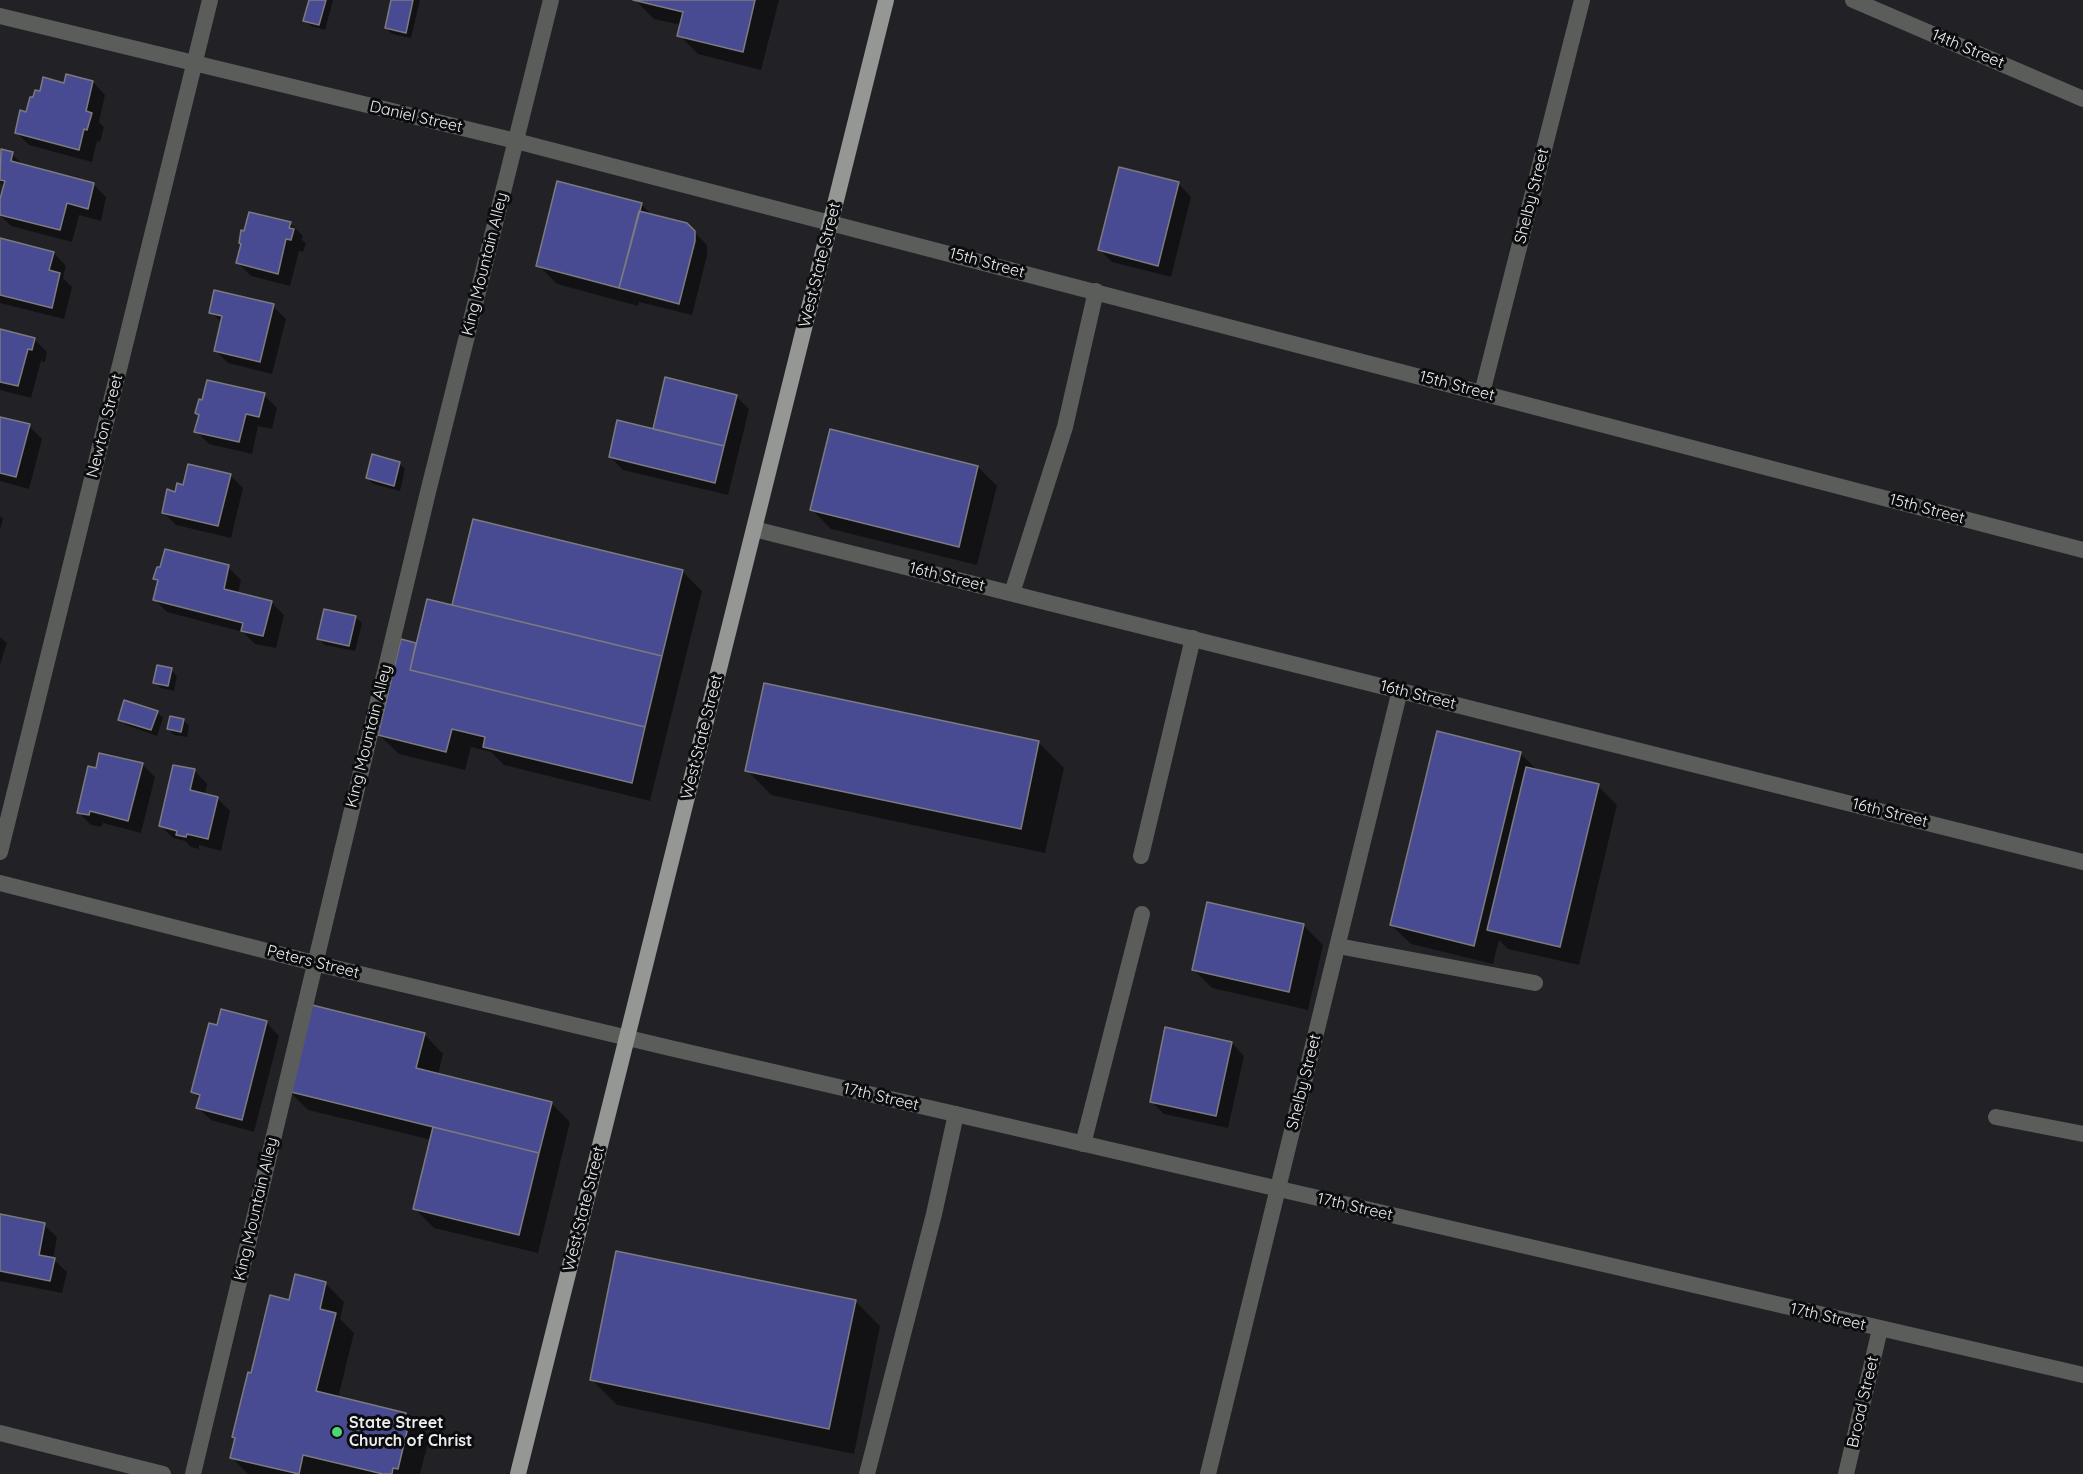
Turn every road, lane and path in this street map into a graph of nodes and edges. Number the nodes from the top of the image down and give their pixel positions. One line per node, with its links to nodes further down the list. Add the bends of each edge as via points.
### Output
1 (210, 0): 7 (street, Newton Street)
2 (551, 0): 9 (street, King Mountain Alley)
3 (886, 0): 10 (main road, West State Street)
4 (1582, 0): 12 (street, Shelby Street)
5 (1853, 0): 8 (street, 14th Street)
6 (0, 16): 7 (street, Daniel Street)
7 (194, 64): 9 (street, Daniel Street); 18 (street, Newton Street)
8 (2083, 99)
9 (516, 141): 10 (street, Daniel Street); 24 (street, King Mountain Alley)
10 (831, 222): 11 (street, 15th Street); 13 (main road, West State Street)
11 (1096, 291): 12 (street, 15th Street); 15 (street, via 1065,427)
12 (1482, 393): 14 (street, 15th Street)
13 (754, 528): 15 (street, 16th Street); 26 (main road, West State Street)
14 (2083, 550)
15 (1012, 593): 16 (street, 16th Street)
16 (1193, 638): 17 (street, 16th Street); 19 (street)
17 (1400, 690): 20 (street, 16th Street); 23 (street, Shelby Street)
18 (0, 852)
19 (1141, 856)
20 (2083, 861)
21 (0, 883): 24 (street, Peters Street)
22 (1142, 914): 30 (street)
23 (1338, 946): 25 (street); 31 (street, Shelby Street)
24 (314, 963): 26 (street, Peters Street); 36 (street, King Mountain Alley)
25 (1535, 983)
26 (627, 1038): 27 (street, 17th Street); 37 (main road, West State Street)
27 (956, 1114): 30 (street, 17th Street); 38 (street)
28 (1996, 1117): 29 (street)
29 (2083, 1134)
30 (1083, 1144): 31 (street, 17th Street)
31 (1278, 1189): 32 (street, 17th Street); 39 (street, Shelby Street)
32 (1880, 1329): 33 (street, 17th Street); 40 (street, Broad Street)
33 (2083, 1375)
34 (0, 1433): 35 (street)
35 (163, 1474)
36 (193, 1474)
37 (518, 1474)
38 (867, 1474)
39 (1208, 1474)
40 (1846, 1474)

